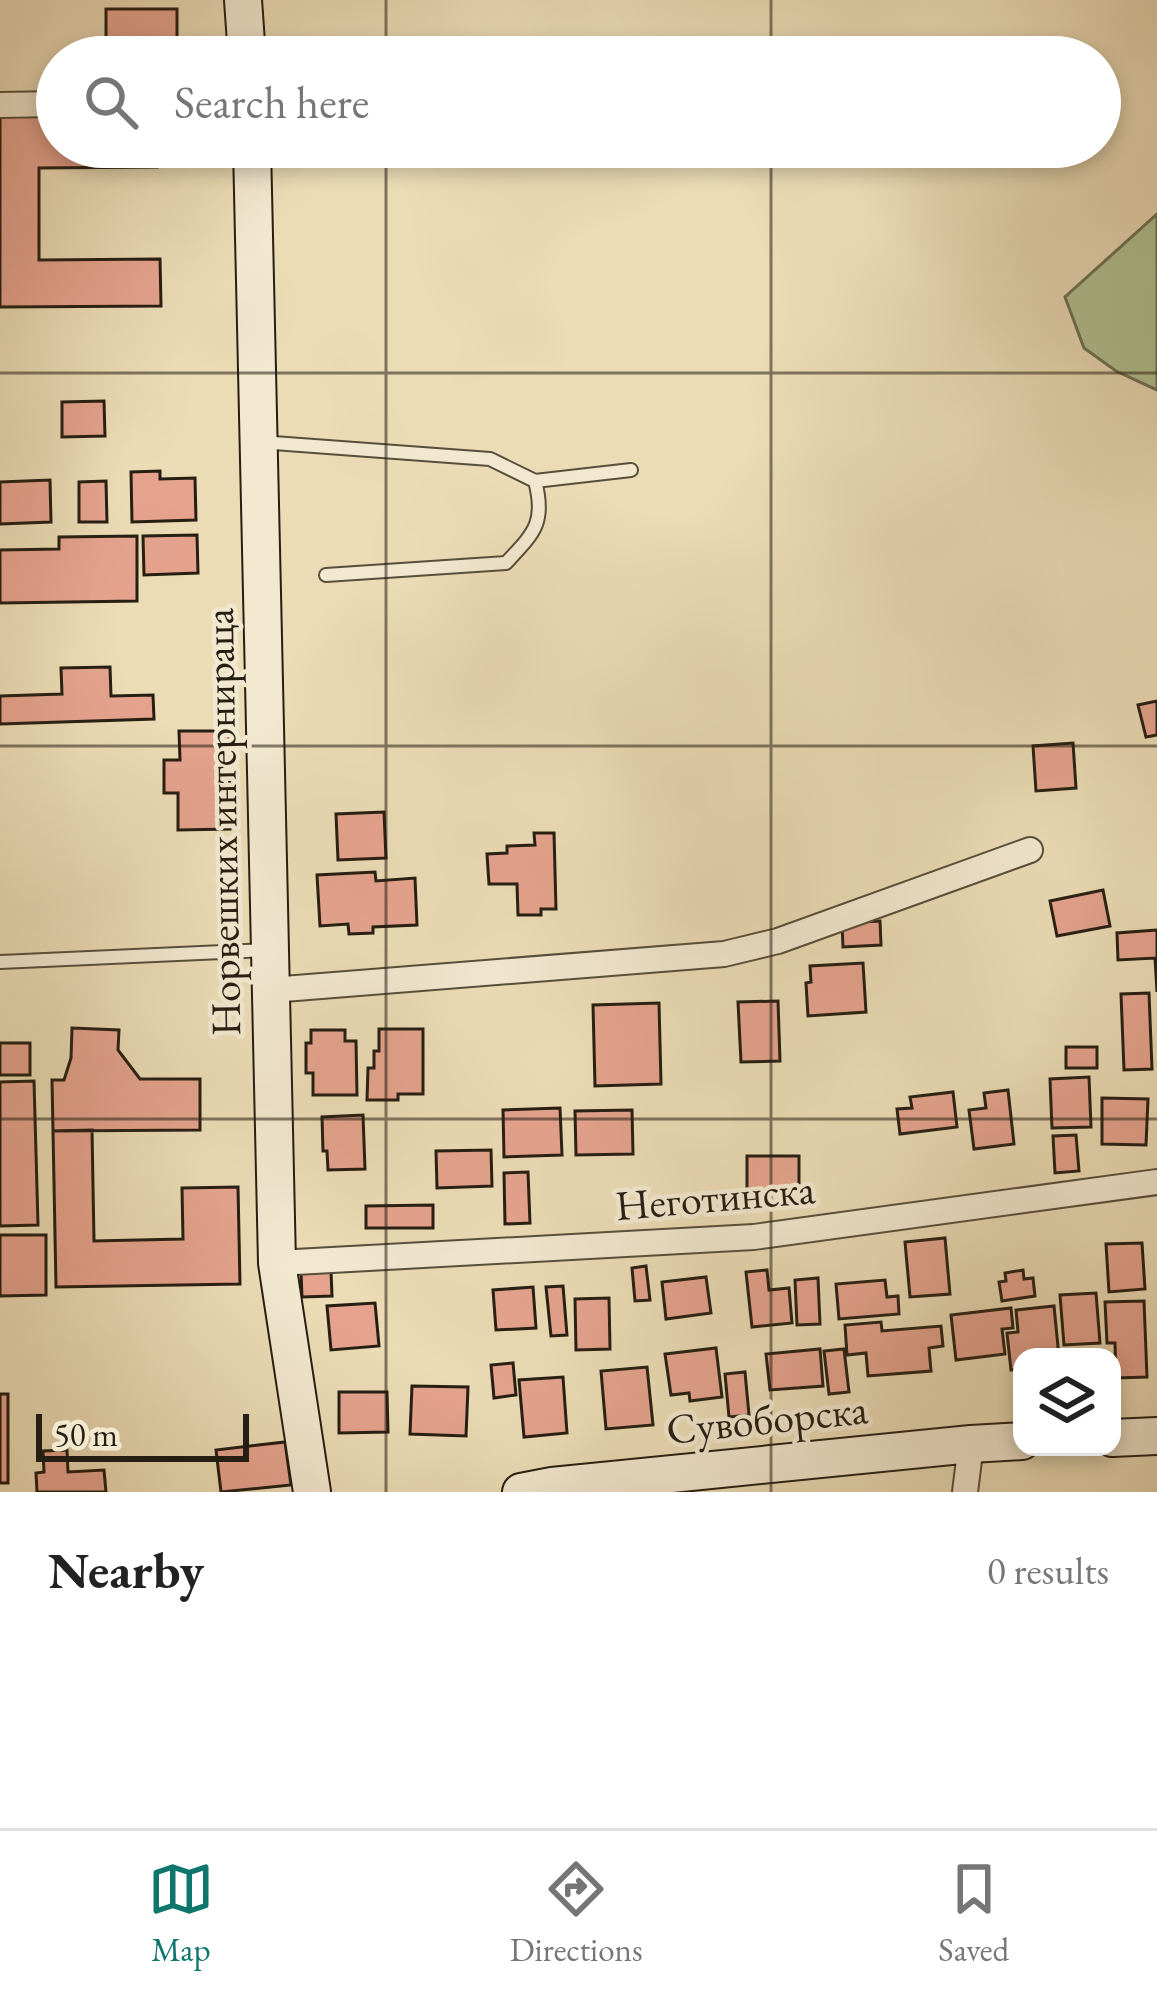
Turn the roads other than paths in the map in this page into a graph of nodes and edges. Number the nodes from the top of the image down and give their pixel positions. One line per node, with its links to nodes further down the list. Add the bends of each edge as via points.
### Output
1 (243, 0): 2 (street)
2 (246, 36)
3 (36, 104): 4 (street)
4 (0, 105)
5 (252, 168): 6 (street, Норвешких интернираца)
6 (259, 442): 8 (lane, via 490,460); 11 (street, Норвешких интернираца)
7 (631, 470): 8 (lane)
8 (535, 481): 9 (lane, via 542,508 531,536 506,563)
9 (326, 575)
10 (1030, 850): 13 (street, via 724,954)
11 (271, 950): 12 (lane); 13 (street, Норвешких интернираца)
12 (0, 962)
13 (271, 990): 15 (street, Норвешких интернираца)
14 (1157, 1182): 15 (street, Неготинска, via 754,1237)
15 (277, 1263): 20 (street, Норвешких интернираца)
16 (1157, 1436): 17 (street)
17 (1121, 1438)
18 (1013, 1442): 19 (street, Сувоборска)
19 (971, 1444): 21 (street, Сувоборска); 22 (street)
20 (312, 1492)
21 (521, 1492)
22 (964, 1492)

